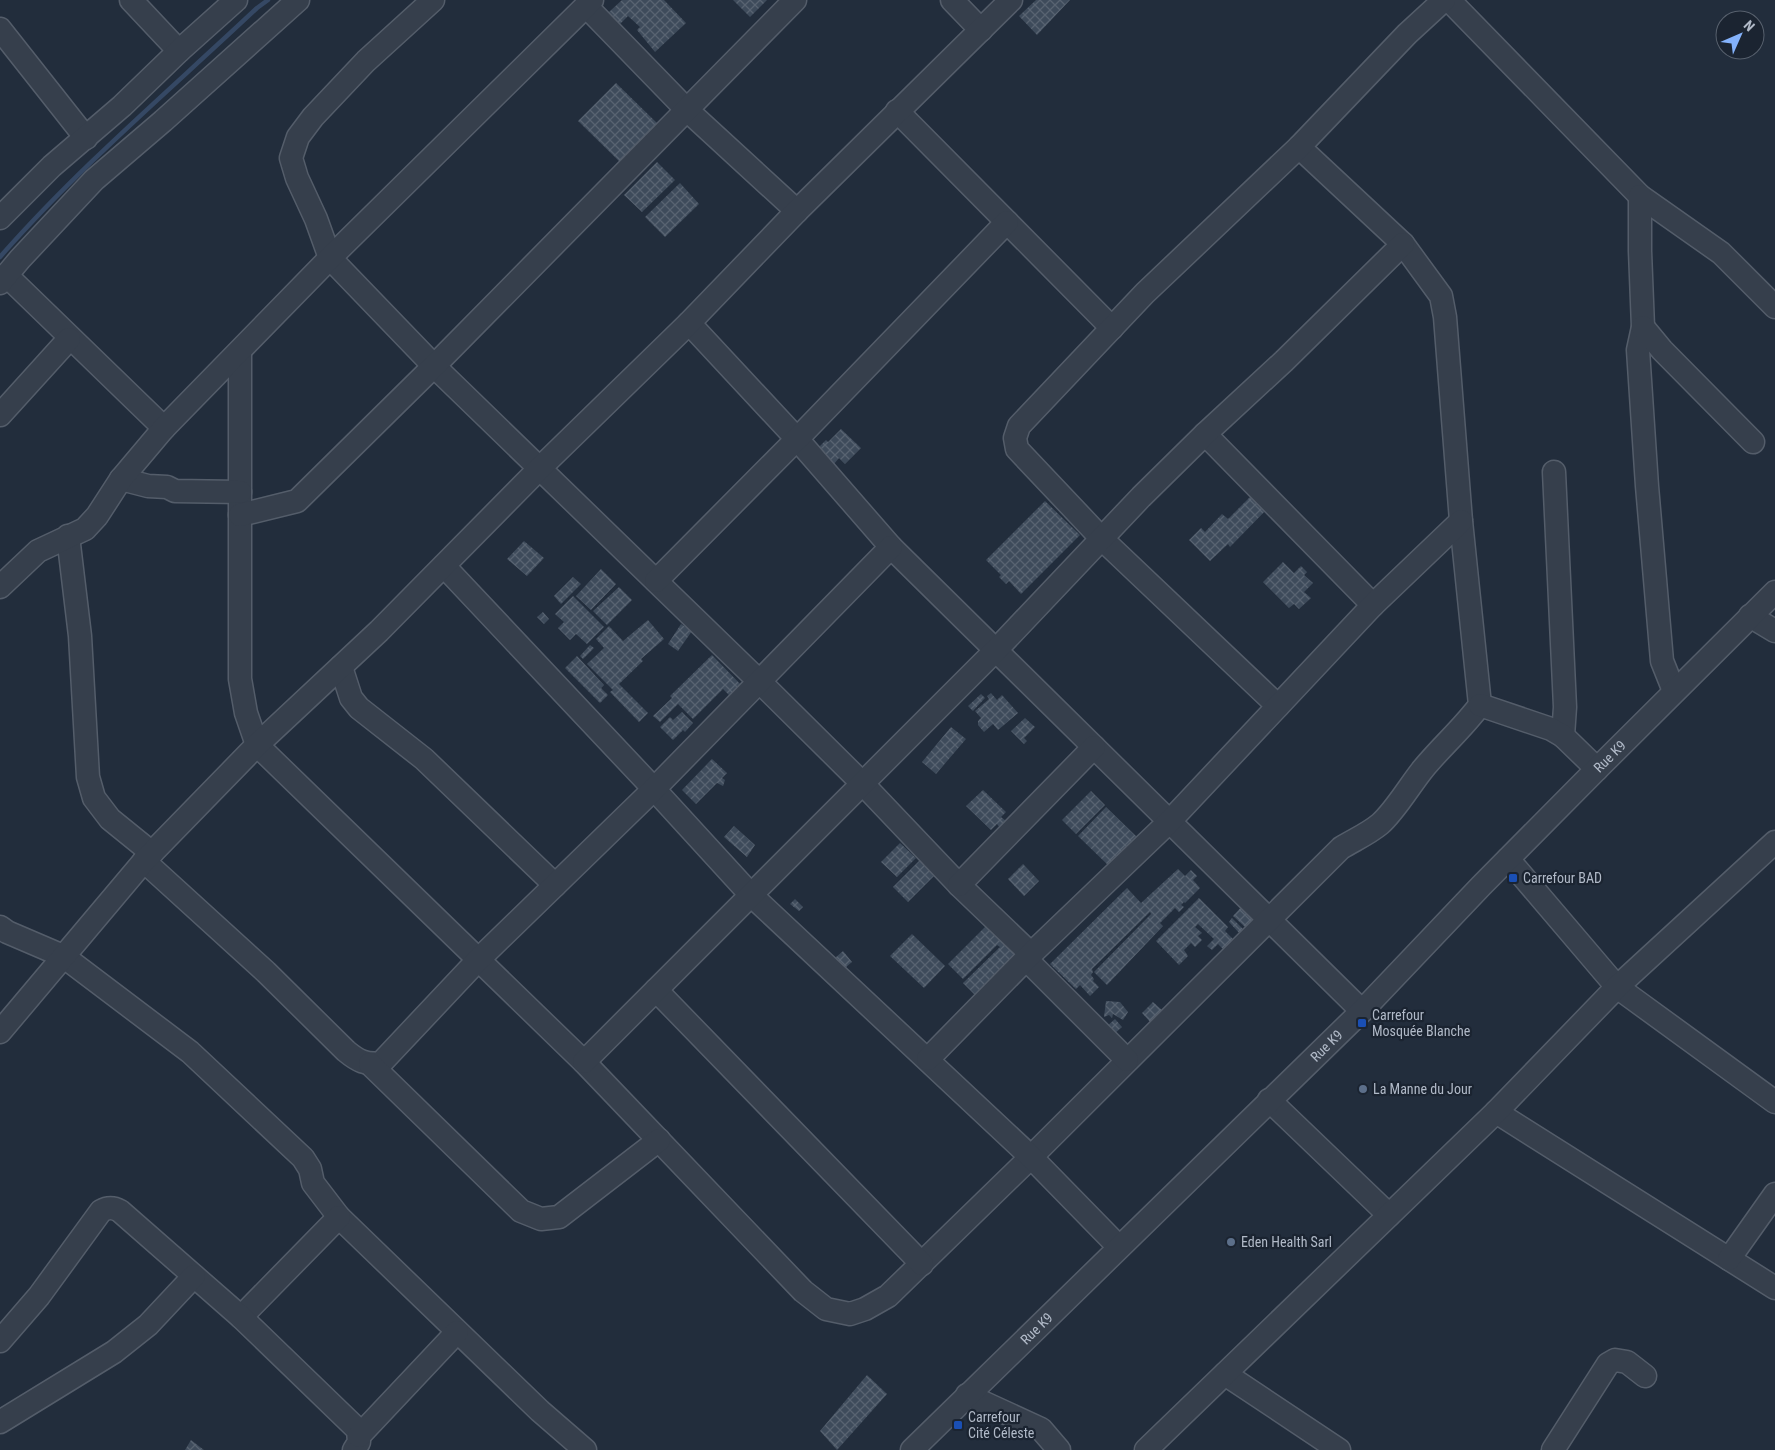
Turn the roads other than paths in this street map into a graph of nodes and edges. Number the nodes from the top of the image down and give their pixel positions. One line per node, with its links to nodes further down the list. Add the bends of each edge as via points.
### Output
1 (131, 0): 13 (street)
2 (236, 0): 13 (street)
3 (298, 0): 24 (street, via 94,180)
4 (433, 0): 23 (street, via 366,61 298,136 291,158)
5 (795, 0): 14 (street)
6 (952, 0): 12 (street)
7 (1011, 0): 12 (street)
8 (1444, 0): 17 (street)
9 (1449, 0): 18 (street)
10 (589, 3): 14 (street); 23 (street)
11 (0, 28): 16 (street)
12 (981, 30): 15 (street)
13 (179, 51): 16 (street)
14 (687, 110): 19 (street); 31 (street)
15 (897, 111): 19 (street); 21 (street)
16 (86, 138): 20 (street, via 52,166)
17 (1299, 147): 22 (street); 28 (street)
18 (1640, 196): 25 (street, via 1721,253); 27 (street)
19 (797, 211): 26 (street)
20 (0, 218)
21 (1007, 222): 28 (street); 35 (street)
22 (1403, 244): 34 (street); 42 (street, via 1441,296)
23 (330, 258): 30 (street); 31 (street)
24 (3, 279): 29 (street)
25 (1775, 307)
26 (689, 323): 35 (street); 37 (street)
27 (1643, 327): 36 (street); 56 (street, via 1638,350 1662,660)
28 (1112, 328): 44 (street, via 1019,426 1014,438 1017,449)
29 (69, 339): 32 (street); 33 (street)
30 (240, 352): 33 (street); 40 (street)
31 (434, 366): 37 (street); 41 (street, via 297,501)
32 (0, 415)
33 (164, 428): 39 (street)
34 (1205, 434): 44 (street); 50 (street)
35 (797, 439): 45 (street); 47 (street)
36 (1753, 442)
37 (539, 469): 46 (street); 47 (street)
38 (1554, 472): 59 (street, via 1565,707)
39 (120, 479): 40 (street, via 175,491); 43 (street, via 97,516 85,529)
40 (240, 492): 41 (street)
41 (240, 515): 60 (street, via 240,679 246,713)
42 (1462, 521): 50 (street); 57 (street)
43 (68, 536): 48 (street, via 38,551); 67 (street, via 80,636 88,777 94,798)
44 (1102, 539): 53 (street); 58 (street)
45 (890, 547): 53 (street); 55 (street)
46 (444, 566): 54 (street); 64 (street)
47 (656, 581): 55 (street)
48 (0, 587)
49 (1775, 592): 51 (street, Rue K9)
50 (1373, 605): 58 (street)
51 (1750, 616): 52 (street); 56 (street, Rue K9)
52 (1775, 631)
53 (996, 650): 61 (street); 63 (street)
54 (341, 667): 60 (street); 70 (street, via 359,708 424,759)
55 (760, 682): 63 (street); 64 (street)
56 (1674, 691): 62 (street, Rue K9)
57 (1480, 705): 59 (street); 72 (street, via 1424,767 1382,823 1341,848)
58 (1278, 706): 65 (street)
59 (1563, 736): 62 (street)
60 (257, 745): 67 (street); 76 (street)
61 (1094, 747): 65 (street); 69 (street)
62 (1597, 769): 68 (street, Rue K9)
63 (862, 783): 69 (street); 71 (street)
64 (654, 789): 70 (street); 71 (street)
65 (1170, 821): 72 (street); 75 (street)
66 (1775, 842): 77 (street)
67 (148, 857): 74 (street); 84 (street, via 346,1051 359,1061)
68 (1508, 860): 77 (street); 79 (street, Rue K9)
69 (959, 885): 75 (street)
70 (555, 886): 76 (street)
71 (750, 894): 78 (street); 81 (street)
72 (1270, 920): 79 (street); 82 (street)
73 (0, 927): 74 (street)
74 (63, 956): 80 (street); 92 (street, via 190,1052 303,1158 313,1183)
75 (1029, 957): 81 (street); 82 (street)
76 (478, 960): 83 (street); 84 (street, via 381,1063)
77 (1617, 987): 86 (street); 87 (street)
78 (656, 990): 83 (street); 95 (street)
79 (1362, 1011): 85 (street, Rue K9)
80 (0, 1032)
81 (928, 1059): 89 (street)
82 (1127, 1060): 89 (street)
83 (584, 1062): 88 (street)
84 (370, 1064): 88 (street, via 521,1211 541,1219 559,1217)
85 (1269, 1100): 91 (street); 93 (street, Rue K9)
86 (1775, 1102)
87 (1496, 1112): 91 (street); 94 (street)
88 (659, 1140): 95 (street, via 803,1291 826,1309 850,1314 865,1309 888,1296)
89 (1031, 1157): 93 (street); 95 (street)
90 (1775, 1194): 94 (street)
91 (1389, 1215): 101 (street)
92 (338, 1217): 98 (street); 99 (street)
93 (1119, 1247): 103 (street, Rue K9)
94 (1729, 1259): 97 (street)
95 (922, 1264)
96 (194, 1276): 98 (street); 100 (street, via 120,1211 108,1208 100,1211 39,1296); 104 (street, via 160,1314 114,1352)
97 (1775, 1288)
98 (242, 1317): 105 (street, via 358,1430)
99 (457, 1332): 105 (street); 106 (street)
100 (0, 1341)
101 (1225, 1374): 109 (street); 110 (street)
102 (1645, 1376): 111 (street, via 1627,1362 1615,1360 1608,1364)
103 (968, 1395): 107 (street, Rue K9); 108 (street, via 1041,1429)
104 (0, 1422)
105 (356, 1443)
106 (585, 1450)
107 (912, 1450)
108 (1058, 1450)
109 (1146, 1450)
110 (1339, 1450)
111 (1553, 1450)

